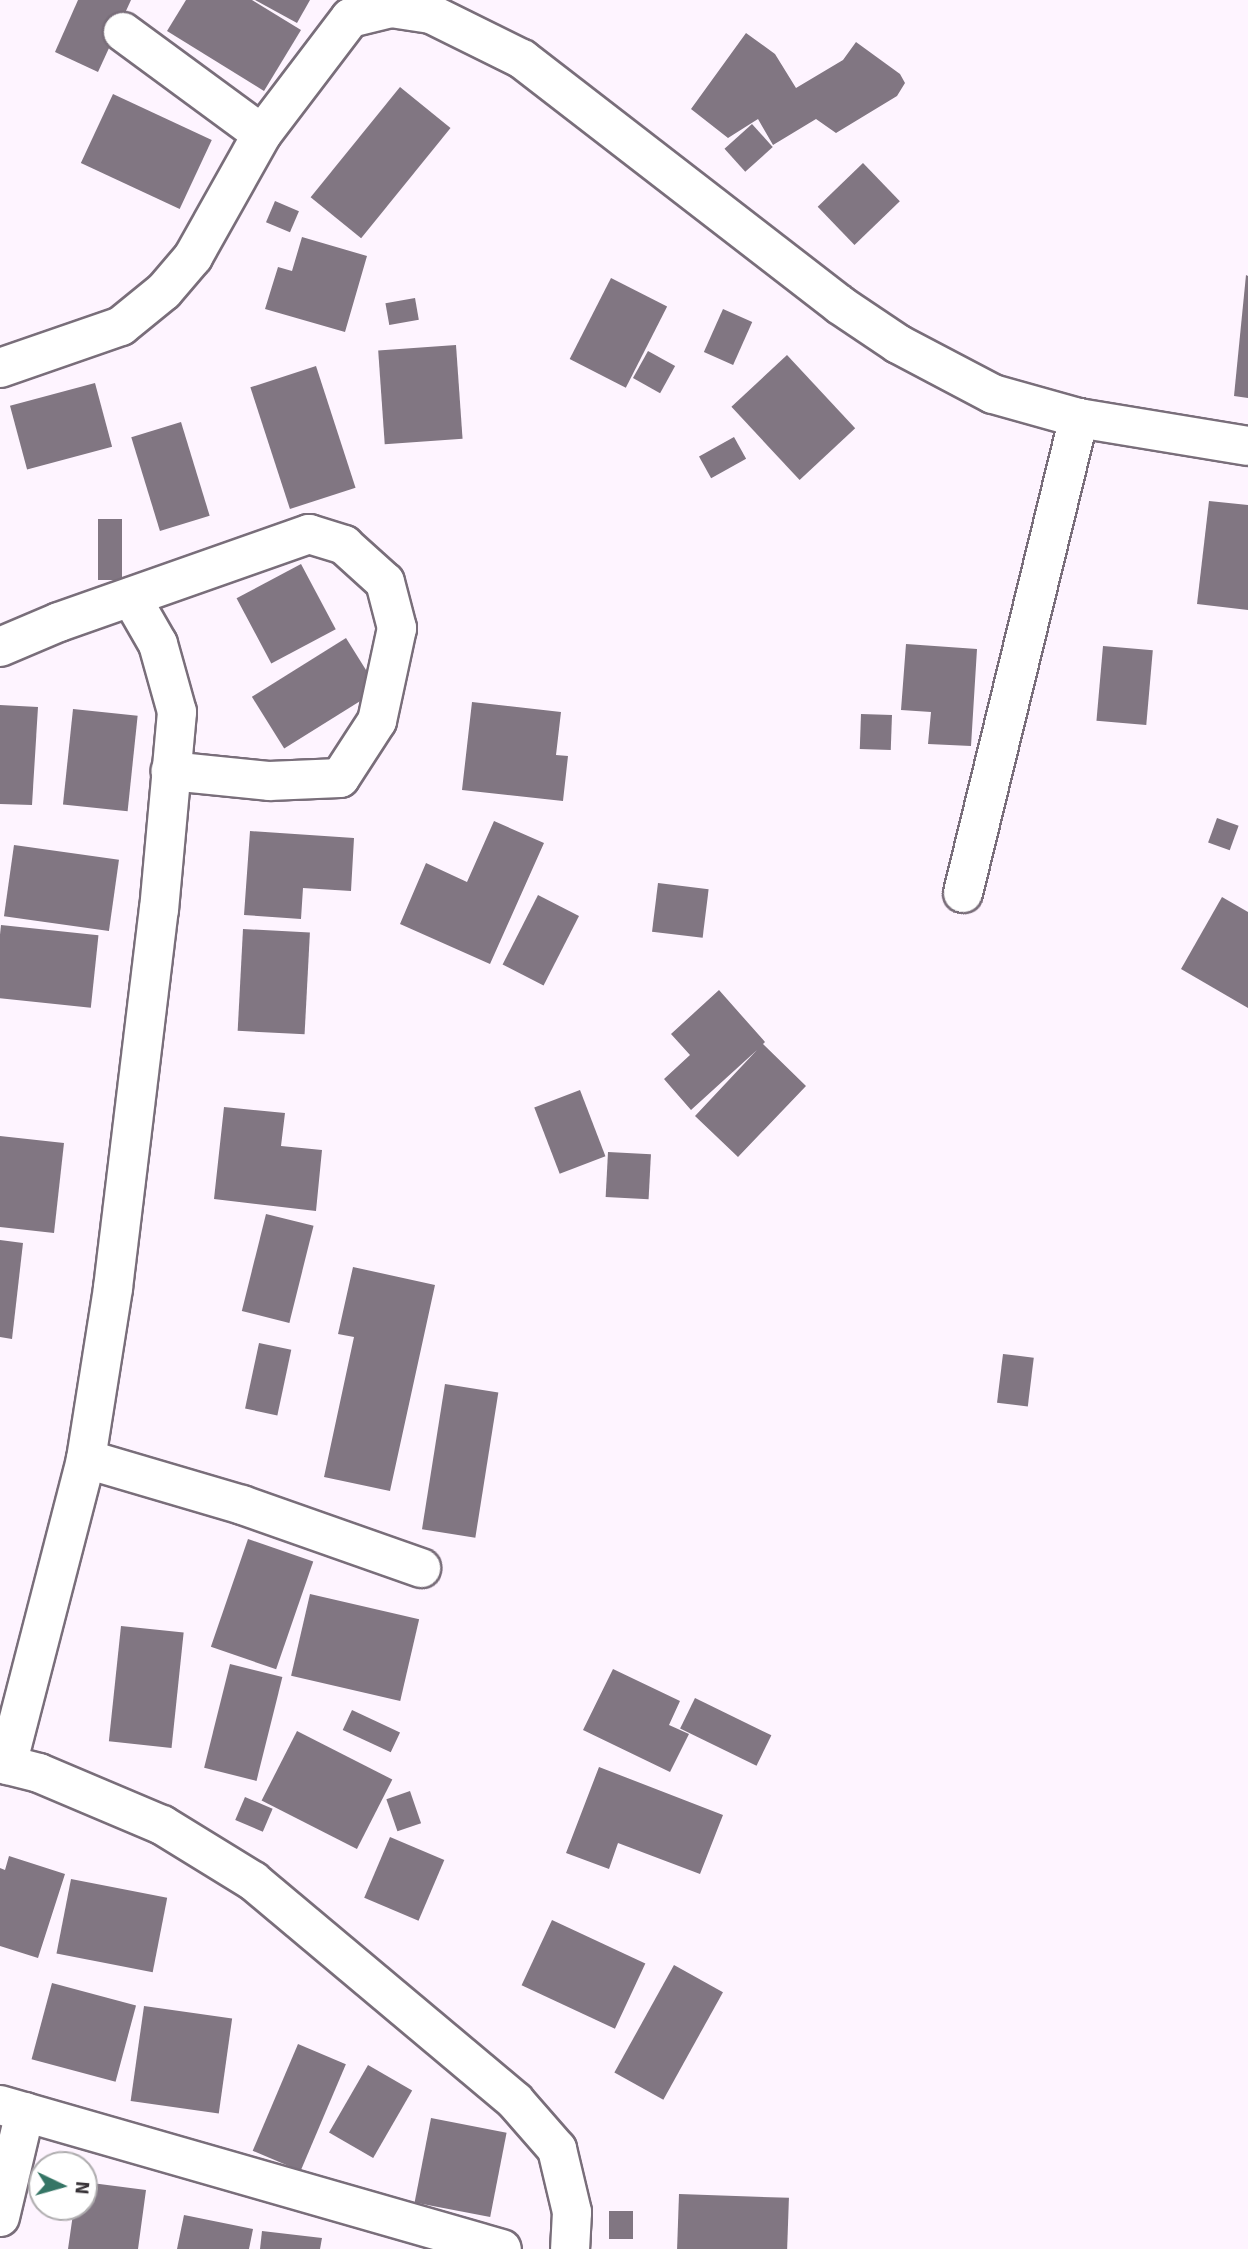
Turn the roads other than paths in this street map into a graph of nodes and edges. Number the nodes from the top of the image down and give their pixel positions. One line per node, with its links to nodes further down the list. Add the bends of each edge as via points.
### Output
1 (123, 33): 2 (street)
2 (262, 134): 3 (street, via 193,257 164,291 121,326); 4 (street, via 350,18 391,8 431,14 522,59 840,305 898,344 993,394)
3 (0, 368)
4 (1079, 418): 5 (street); 9 (street)
5 (1248, 446)
6 (131, 597): 7 (street); 8 (street, via 158,644 177,712); 8 (street, via 309,534 344,545 386,582 397,628 377,721 340,778 269,781)
7 (0, 647)
8 (171, 771): 10 (street, via 159,910 113,1288)
9 (963, 892)
10 (86, 1459): 11 (street, via 242,1505); 12 (street)
11 (421, 1568)
12 (4, 1764): 16 (street, via 39,1773 162,1825 253,1881 515,2101 557,2148 572,2212)
13 (13, 2109): 14 (street); 15 (street)
14 (0, 2217)
15 (502, 2249)
16 (570, 2249)

